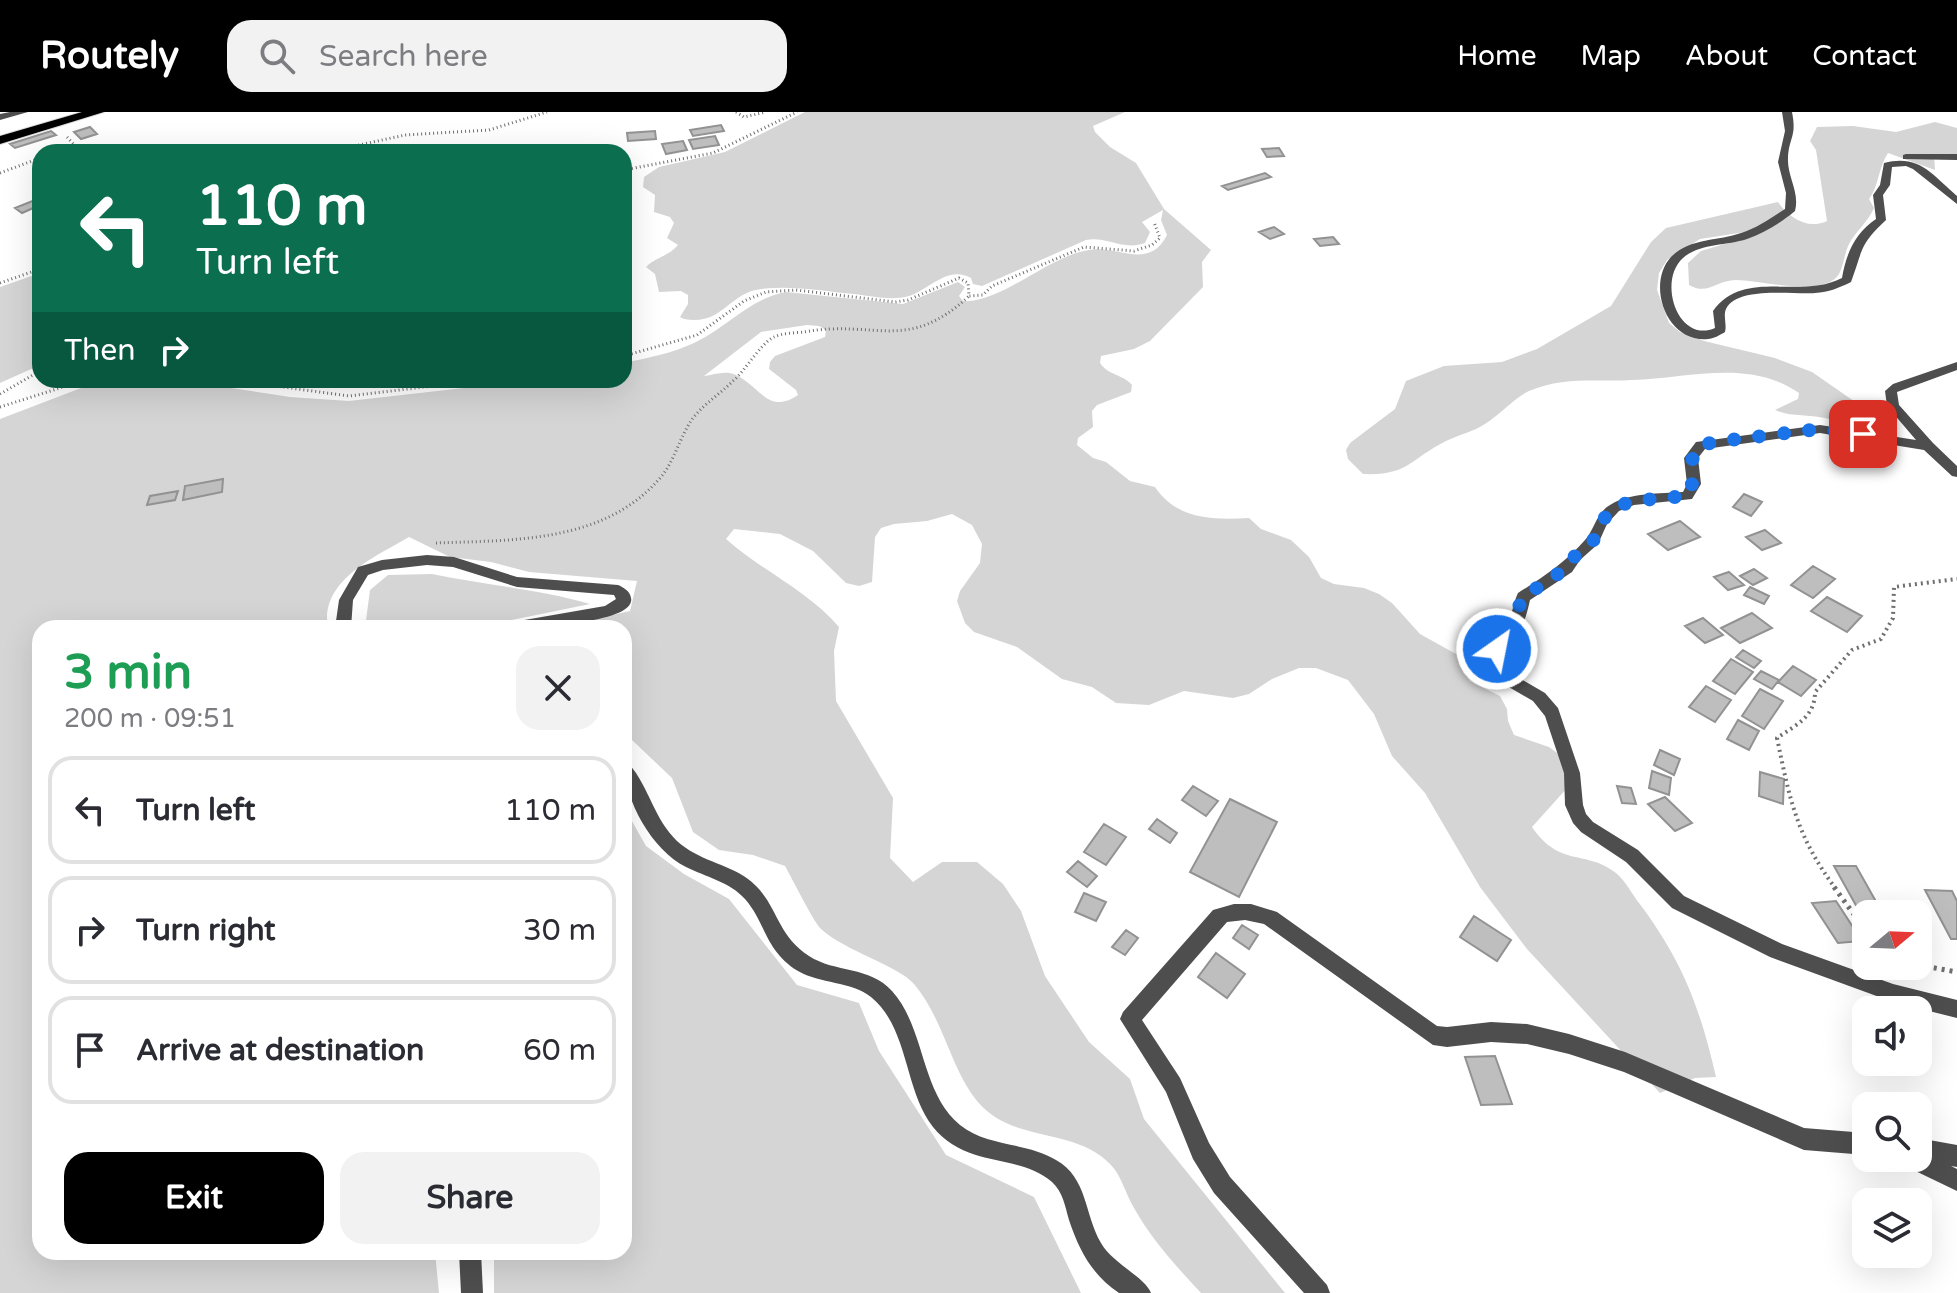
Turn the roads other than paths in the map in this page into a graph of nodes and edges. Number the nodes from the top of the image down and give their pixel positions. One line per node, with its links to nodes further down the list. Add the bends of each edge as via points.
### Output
1 (23, 112): 4 (street)
2 (97, 112): 5 (highway)
3 (1787, 112): 7 (street, via 1790,132 1783,162 1791,189 1790,211 1752,233 1684,251 1666,272 1662,289 1671,314 1693,333 1721,330 1719,311 1730,296 1843,284 1861,236 1881,220 1878,195 1886,181 1885,169)
4 (0, 117)
5 (0, 140)
6 (1957, 157): 7 (street, via 1895,157)
7 (1892, 163): 8 (street, via 1923,169)
8 (1957, 201)
9 (1957, 366): 10 (street, via 1891,391 1893,406)
10 (1928, 446): 11 (street); 15 (street, via 1820,429 1701,445 1691,458 1694,484 1687,496 1632,501 1609,512 1593,541 1567,568 1523,597 1505,645 1491,660 1501,675 1539,697 1552,713 1572,773 1579,818 1632,856 1678,902 1777,951 1893,993)
11 (1957, 473)
12 (344, 620): 13 (street, via 346,600 363,571 412,562 454,562 517,582 618,590 624,598 623,604 608,611)
13 (558, 620)
14 (632, 778): 23 (street, via 655,828 674,851 747,889 773,933 800,962 882,993 900,1022 934,1110 952,1132 967,1143 1045,1164 1063,1176 1095,1258)
15 (1957, 1009)
16 (1852, 1143): 24 (street, via 1804,1139 1625,1062 1569,1044 1527,1034 1433,1035 1270,918 1233,910 1220,916 1130,1019 1173,1085 1222,1185)
17 (1932, 1152): 18 (street)
18 (1957, 1156)
19 (1932, 1168): 20 (street)
20 (1957, 1180)
21 (470, 1260): 22 (street)
22 (472, 1293)
23 (1140, 1293)
24 (1319, 1293)

